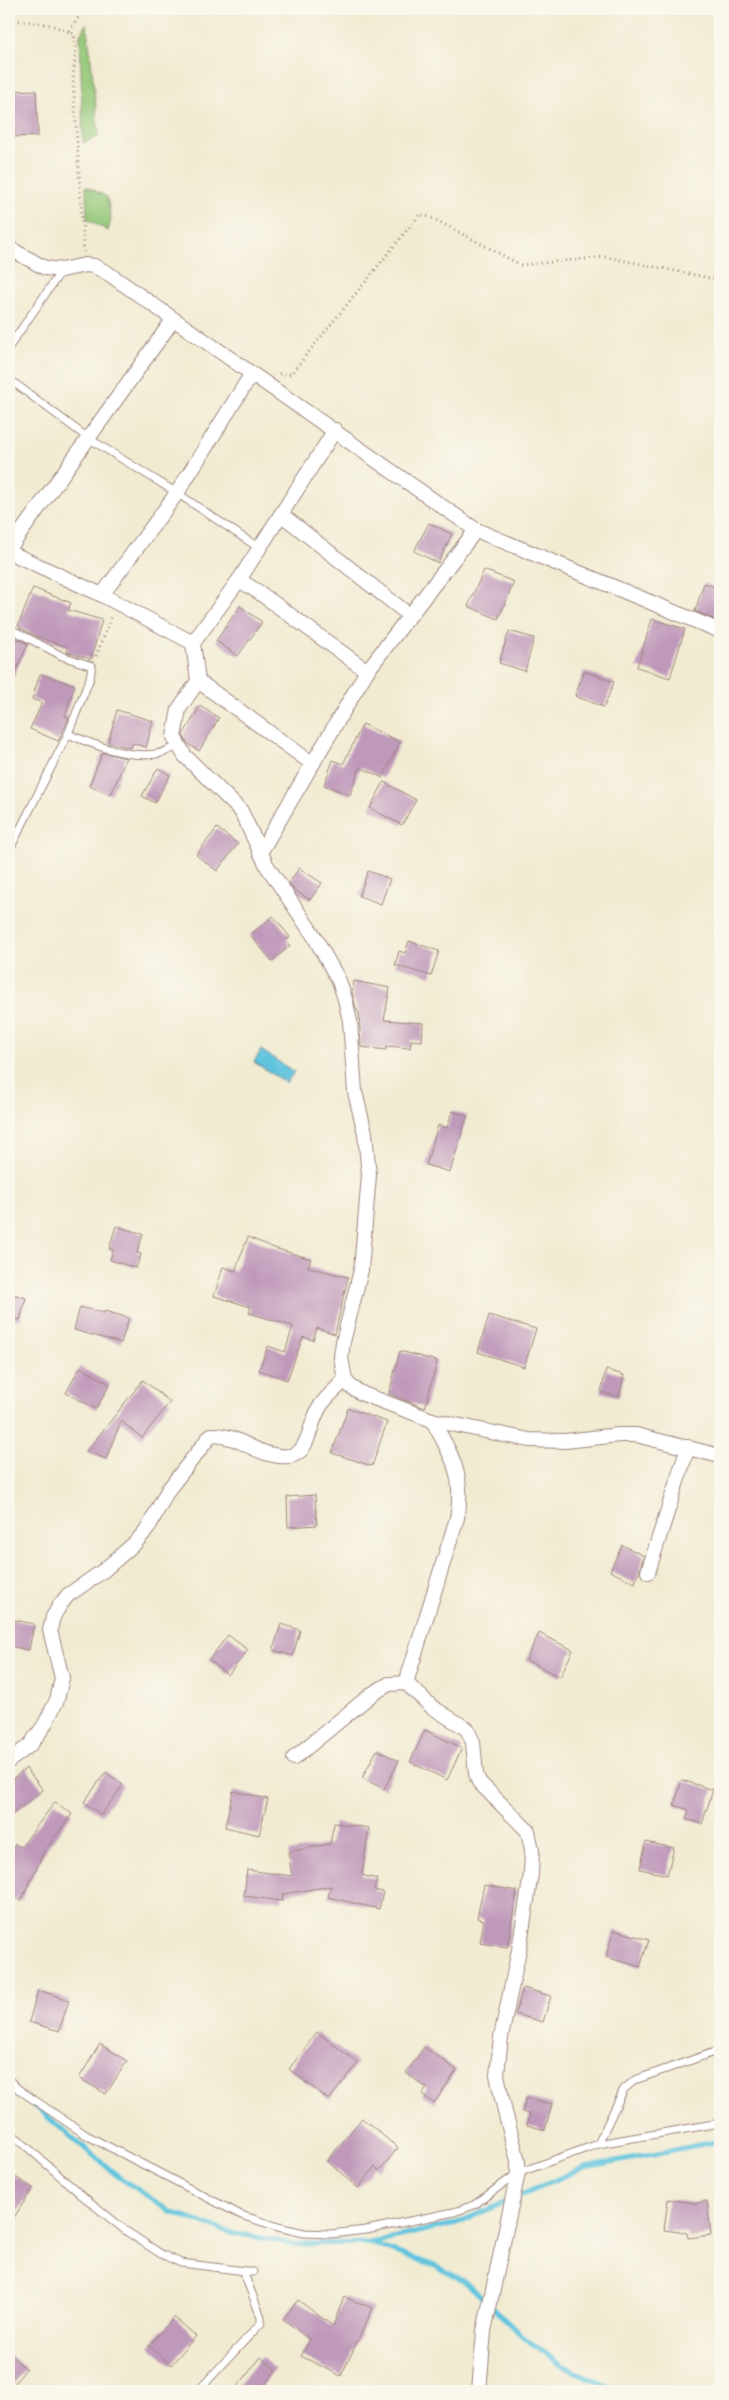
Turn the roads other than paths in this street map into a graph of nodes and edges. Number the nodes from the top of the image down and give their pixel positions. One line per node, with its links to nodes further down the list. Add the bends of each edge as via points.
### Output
1 (9, 248): 2 (street, via 45,268)
2 (62, 270): 3 (street, via 94,266); 4 (lane)
3 (173, 320): 5 (street); 8 (street)
4 (9, 347)
5 (251, 374): 7 (street); 9 (street)
6 (9, 379): 8 (lane)
7 (334, 430): 10 (street); 11 (street)
8 (88, 438): 9 (lane); 13 (street)
9 (177, 493): 12 (lane); 15 (street)
10 (282, 515): 12 (street); 16 (street)
11 (476, 530): 16 (street); 18 (street)
12 (259, 548): 14 (street)
13 (9, 551): 15 (street)
14 (239, 580): 19 (street); 20 (street)
15 (102, 595): 19 (street)
16 (409, 615): 20 (street)
17 (9, 628): 22 (lane, via 62,656 92,666)
18 (720, 631)
19 (193, 643): 21 (street)
20 (367, 671): 24 (street)
21 (198, 681): 23 (street, via 186,695 176,719 174,737); 24 (street)
22 (68, 734): 23 (lane, via 128,752 156,754); 25 (lane)
23 (178, 746): 26 (street, via 241,811)
24 (313, 764): 26 (street)
25 (9, 850)
26 (260, 853): 27 (street, via 339,981 350,1021 355,1092 365,1133 369,1174 361,1270 343,1342)
27 (345, 1380): 28 (street, via 363,1394); 34 (street, via 321,1405 308,1438 294,1456 286,1458 266,1453 236,1438 211,1435 168,1490 148,1528 136,1542 103,1571 68,1595 53,1617 50,1630 62,1678 57,1700 30,1745)
28 (432, 1420): 29 (street, via 529,1440 565,1441 619,1434); 32 (street, via 453,1457 461,1498)
29 (688, 1447): 30 (street); 31 (street)
30 (720, 1456)
31 (648, 1572)
32 (406, 1683): 33 (street, via 389,1684 372,1694); 40 (street, via 424,1700 466,1729 473,1742 479,1782 528,1831 532,1850 531,1874 497,2075 518,2161)
33 (294, 1758)
34 (9, 1761)
35 (720, 2050): 39 (lane, via 636,2080 624,2089)
36 (9, 2080): 40 (lane, via 86,2135 241,2215 278,2228 331,2234 454,2212 474,2205)
37 (720, 2123): 39 (lane)
38 (9, 2131): 41 (lane, via 79,2193 161,2254 181,2263)
39 (598, 2144): 40 (lane)
40 (517, 2179): 44 (street, via 484,2331)
41 (243, 2271): 42 (lane); 43 (lane, via 261,2323)
42 (253, 2272)
43 (198, 2391)
44 (479, 2391)

